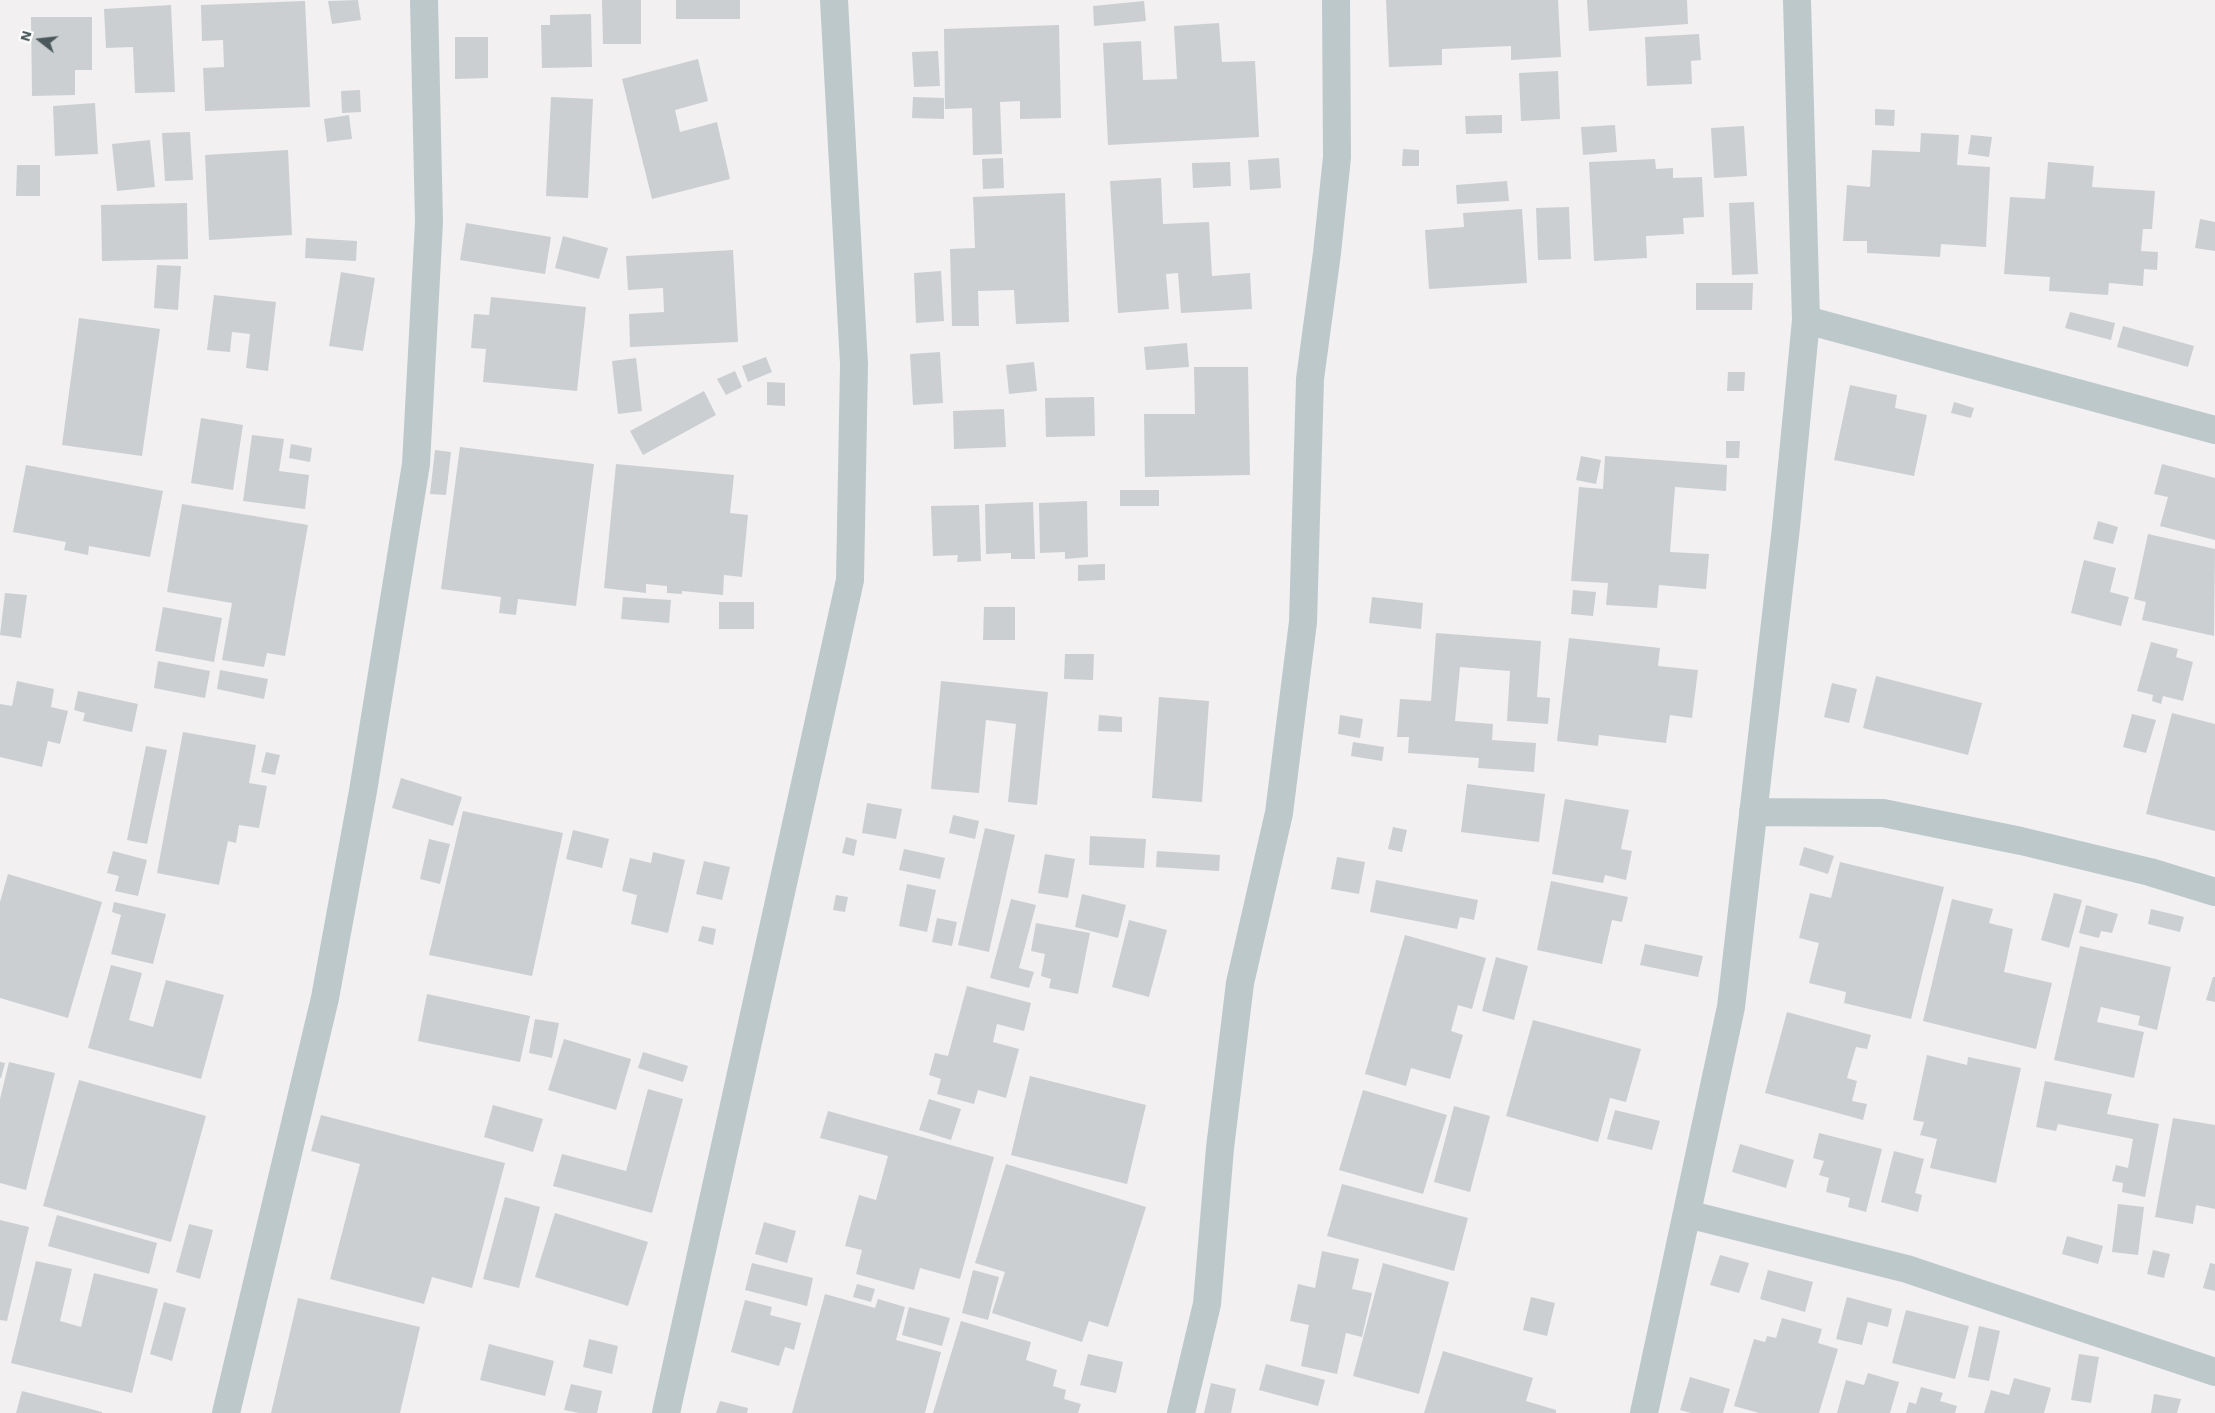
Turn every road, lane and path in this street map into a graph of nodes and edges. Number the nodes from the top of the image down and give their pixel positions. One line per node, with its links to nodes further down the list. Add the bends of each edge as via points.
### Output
1 (424, 0): 11 (street, via 429,222 416,464 363,791 324,998)
2 (834, 0): 12 (street, via 854,364 850,580)
3 (1336, 0): 13 (street, via 1337,157 1310,379 1303,622 1279,813 1240,983 1220,1148 1207,1304)
4 (1797, 0): 5 (street)
5 (1806, 320): 6 (street); 7 (street)
6 (2215, 430)
7 (1754, 812): 8 (street, via 1883,813 2030,843 2150,872); 9 (street, via 1731,1007)
8 (2215, 892)
9 (1687, 1214): 10 (street, via 1907,1269); 14 (street)
10 (2215, 1372)
11 (226, 1413)
12 (666, 1413)
13 (1181, 1413)
14 (1644, 1413)

